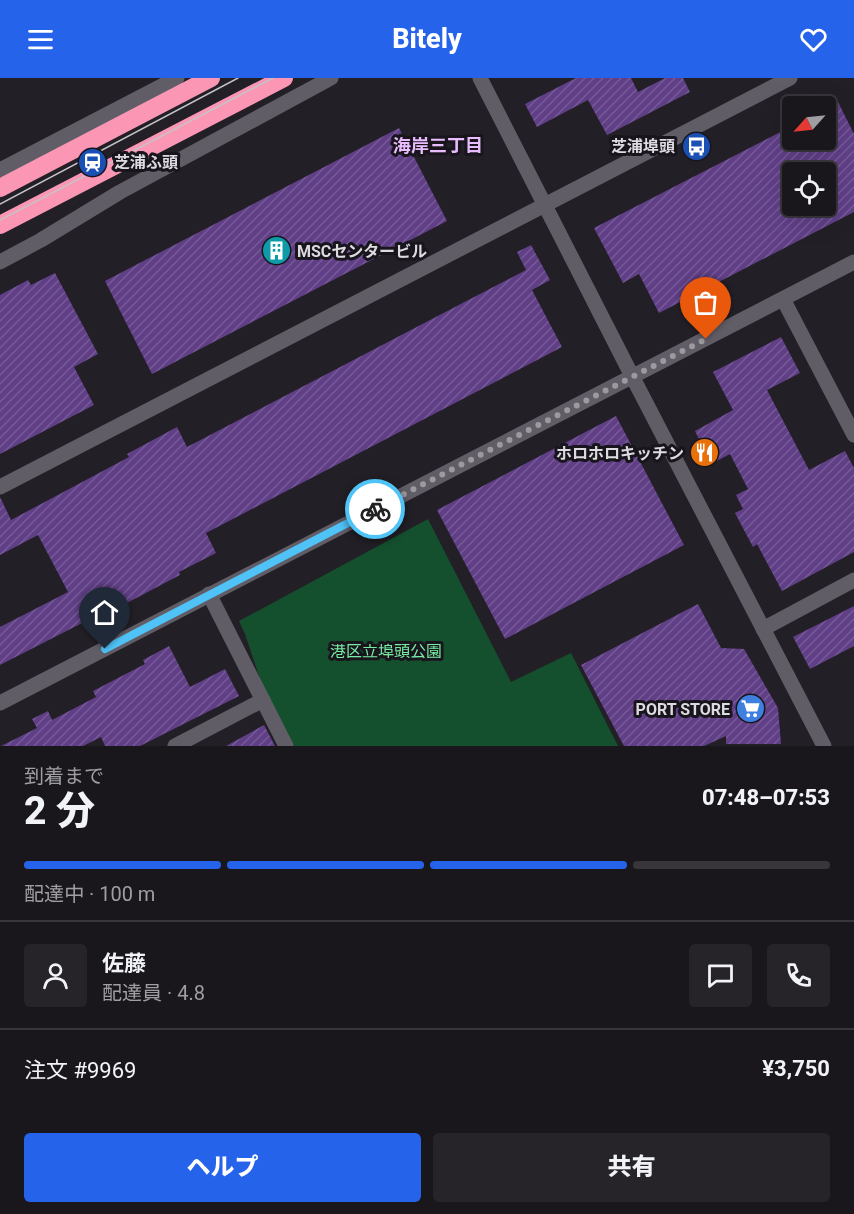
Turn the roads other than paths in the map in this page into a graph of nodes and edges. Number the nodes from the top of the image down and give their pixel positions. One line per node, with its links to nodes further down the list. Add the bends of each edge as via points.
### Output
1 (177, 78): 8 (street)
2 (213, 78): 9 (highway); 9 (street)
3 (284, 78): 11 (highway)
4 (297, 78): 12 (street)
5 (331, 78): 13 (street)
6 (480, 78): 10 (street)
7 (790, 78): 10 (street)
8 (0, 170)
9 (0, 189)
10 (545, 205): 16 (street); 18 (street)
11 (0, 225)
12 (0, 234)
13 (0, 262)
14 (854, 262): 15 (street)
15 (783, 299): 16 (street); 17 (street)
16 (632, 376): 20 (street); 21 (street)
17 (854, 435)
18 (0, 487)
19 (854, 580): 21 (street)
20 (209, 594): 22 (street); 23 (street)
21 (764, 629): 26 (street)
22 (262, 700): 24 (street); 25 (street)
23 (0, 703)
24 (175, 746)
25 (286, 746)
26 (824, 746)

